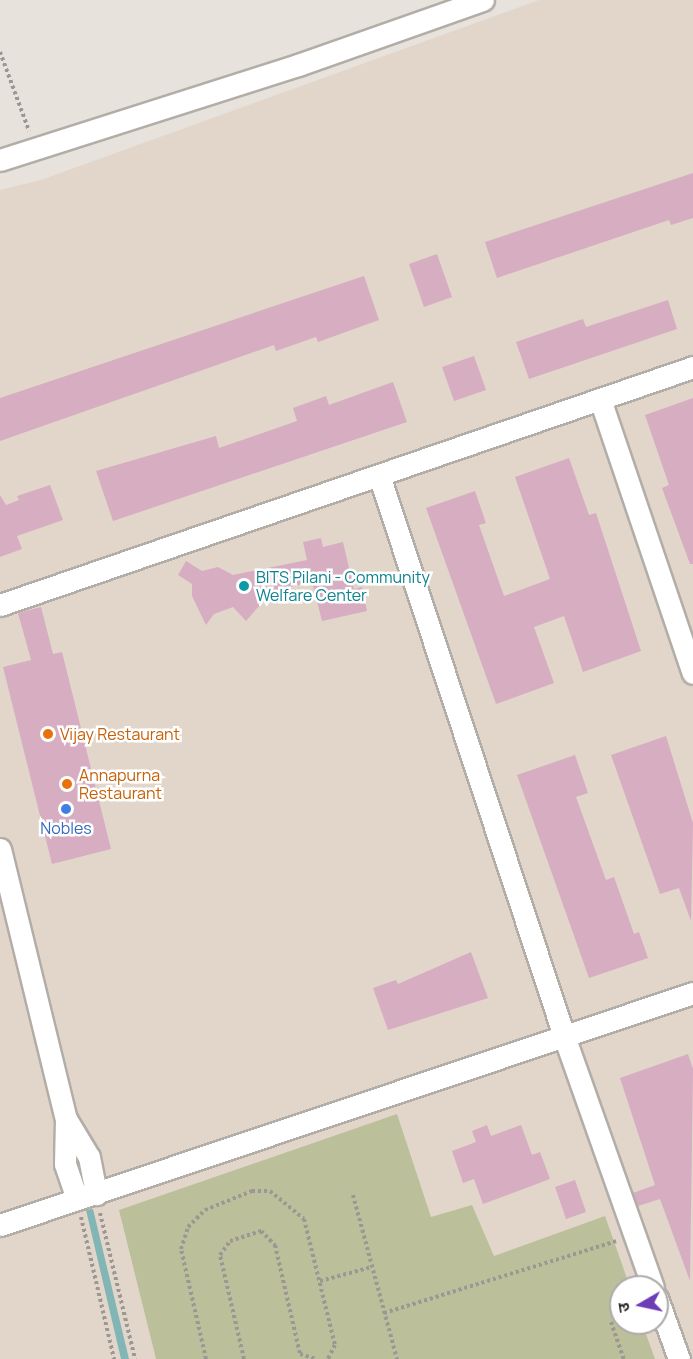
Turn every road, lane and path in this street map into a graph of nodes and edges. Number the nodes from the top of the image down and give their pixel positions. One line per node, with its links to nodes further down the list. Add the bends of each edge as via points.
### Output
1 (483, 0): 3 (street, via 298,65)
2 (0, 52): 3 (path)
3 (36, 149): 4 (street)
4 (0, 160)
5 (693, 367): 6 (street)
6 (600, 399): 7 (street); 9 (street)
7 (379, 475): 8 (street); 12 (street)
8 (0, 605)
9 (693, 673)
10 (0, 849): 14 (street, via 66,1119 65,1164)
11 (693, 993): 12 (street)
12 (564, 1036): 14 (street); 16 (street)
13 (353, 1195): 17 (path)
14 (86, 1197): 15 (street); 23 (path); 24 (path)
15 (0, 1225)
16 (635, 1235): 18 (street); 20 (path)
17 (372, 1267): 19 (path); 20 (path)
18 (649, 1275)
19 (320, 1281): 25 (path, via 304,1219 270,1191 252,1191 205,1210 188,1227 181,1249); 28 (path, via 335,1345)
20 (384, 1313): 29 (path)
21 (669, 1331): 31 (street)
22 (616, 1335): 30 (path)
23 (114, 1359)
24 (135, 1359)
25 (206, 1359)
26 (244, 1359): 27 (path, via 220,1255 230,1241 261,1231 275,1245 300,1354)
27 (315, 1359)
28 (328, 1359)
29 (396, 1359)
30 (624, 1359)
31 (679, 1359)

